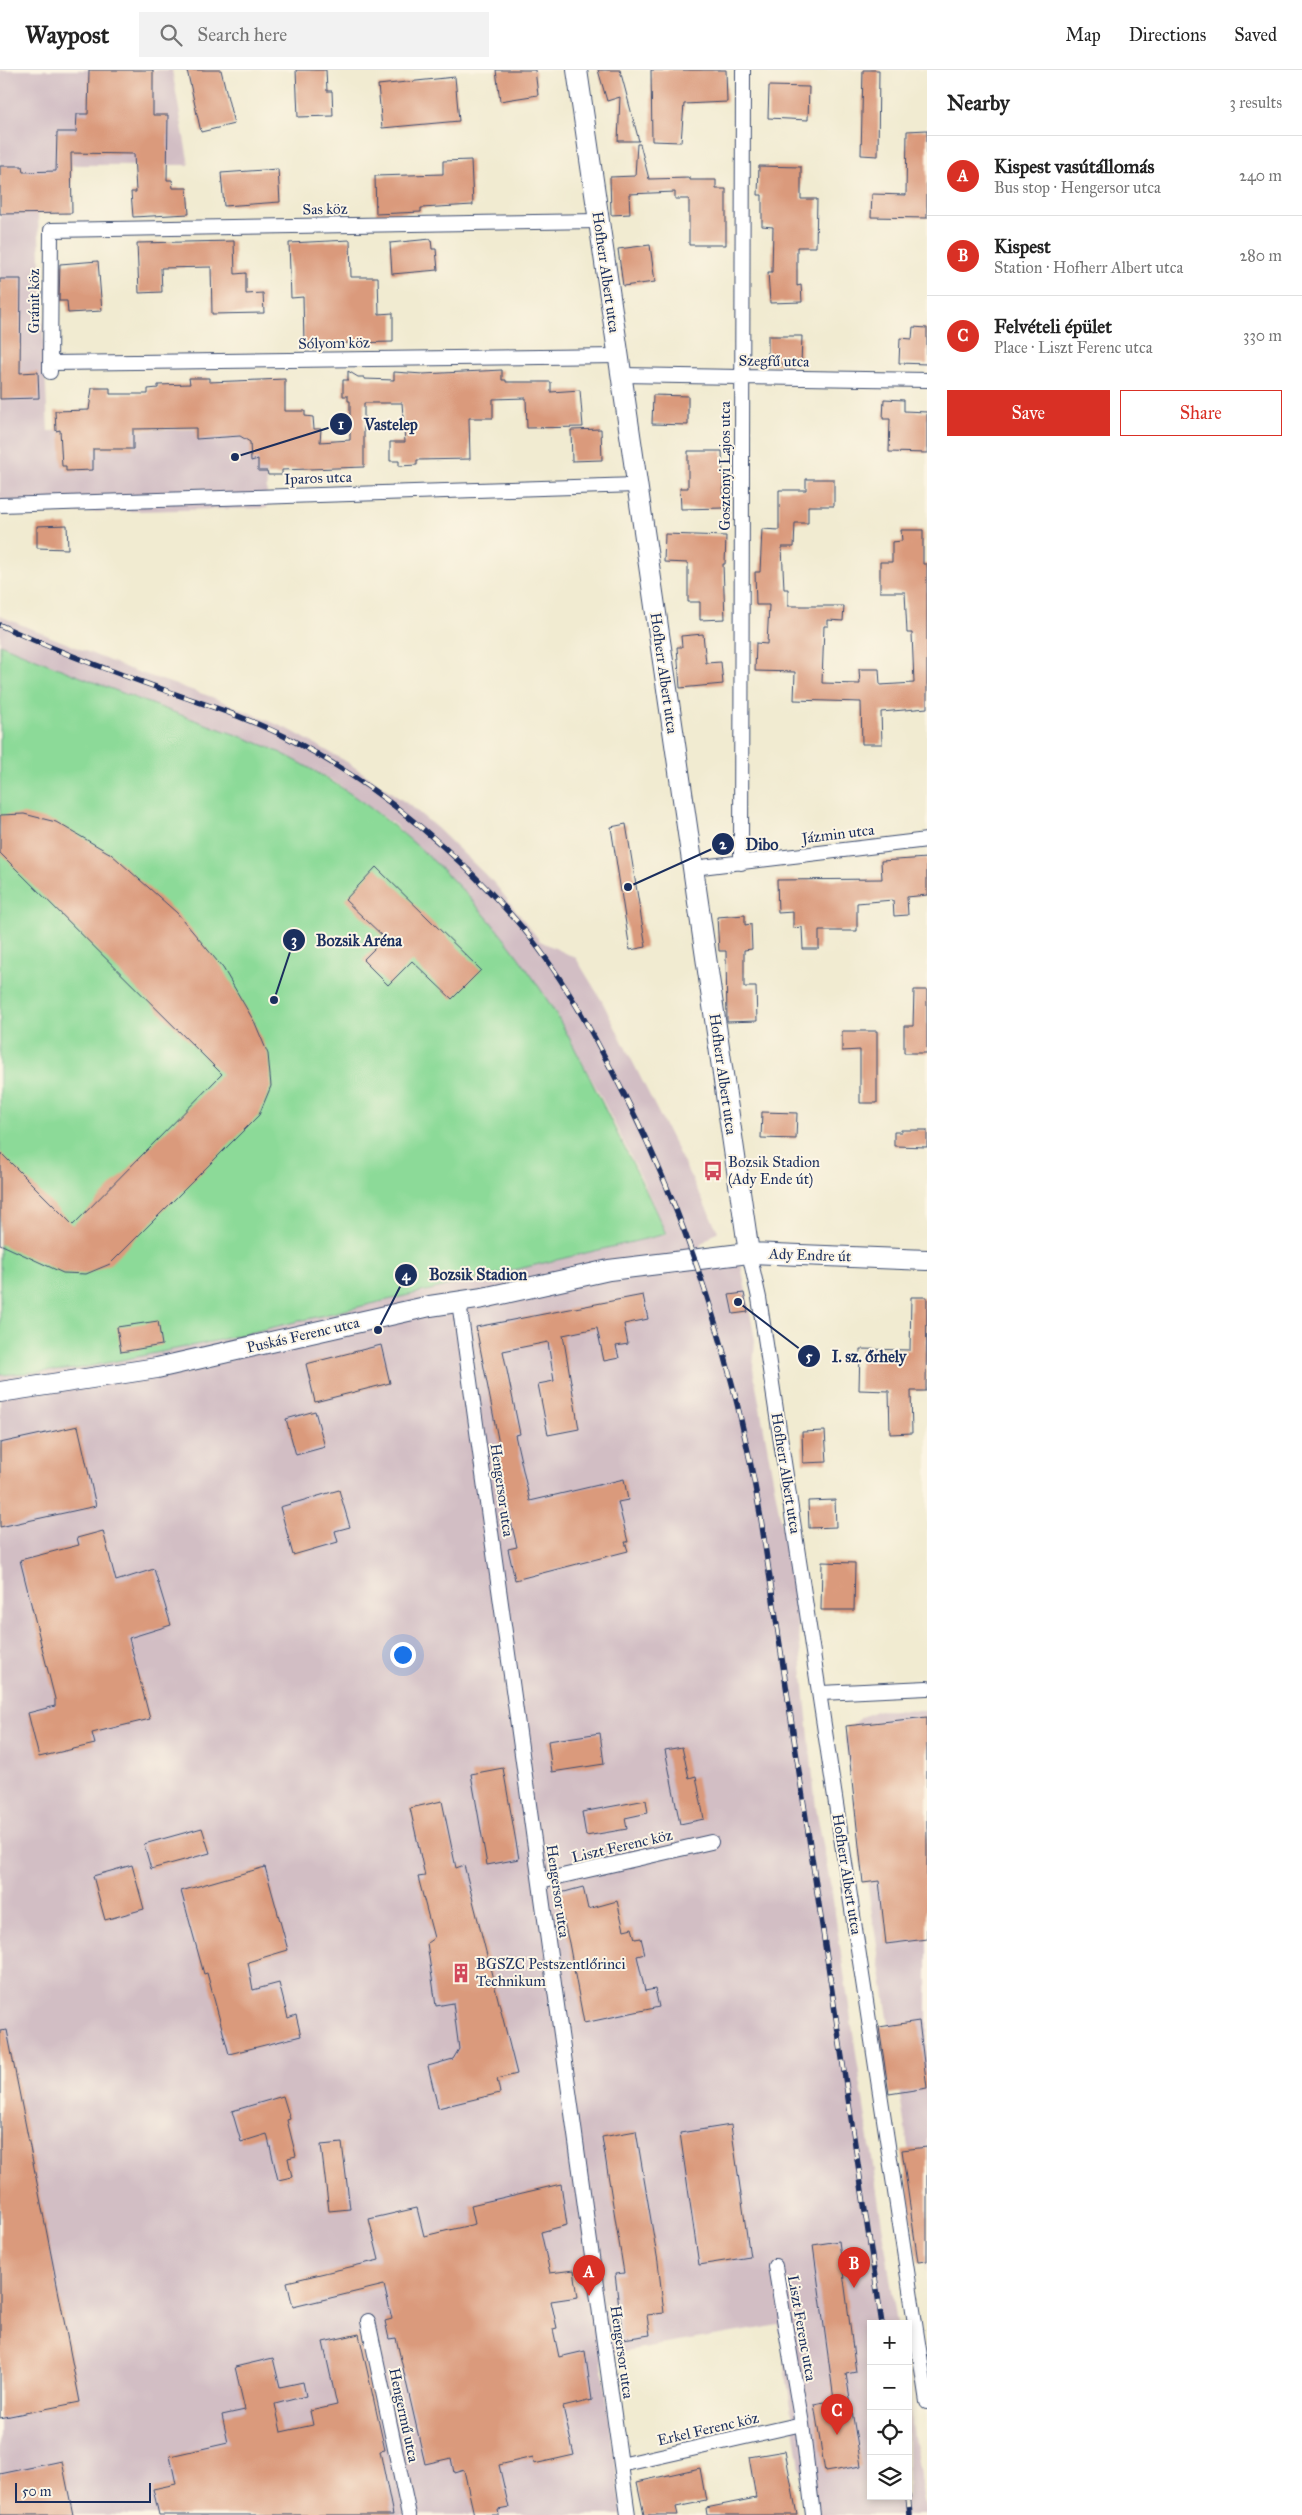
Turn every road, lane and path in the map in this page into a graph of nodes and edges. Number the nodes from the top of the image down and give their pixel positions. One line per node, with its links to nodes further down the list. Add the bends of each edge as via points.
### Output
1 (577, 70): 3 (street, Hofherr Albert utca)
2 (743, 70): 7 (street, Gosztonyi Lajos utca)
3 (599, 221): 4 (street, Sas köz); 5 (street, Hofherr Albert utca)
4 (51, 230): 6 (street, Gránit köz)
5 (620, 365): 6 (street, Sólyom köz); 7 (street, Szegfű utca); 9 (street, Hofherr Albert utca)
6 (50, 368)
7 (741, 376): 8 (street, Szegfű utca); 12 (street, Gosztonyi Lajos utca)
8 (927, 380)
9 (637, 485): 10 (street, Iparos utca); 13 (street, Hofherr Albert utca)
10 (0, 505)
11 (927, 840): 12 (street, Jázmin utca)
12 (741, 863): 13 (street, Jázmin utca)
13 (693, 868): 14 (street, Hofherr Albert utca)
14 (749, 1253): 15 (street, Ady Endre út); 16 (street, Ady Endre út); 20 (street, Hofherr Albert utca)
15 (694, 1258): 17 (street, Puskás Ferenc utca, via 609,1270)
16 (927, 1260)
17 (459, 1302): 18 (street, Puskás Ferenc utca, via 157,1368); 22 (street, Hengersor utca)
18 (0, 1392)
19 (927, 1688): 20 (street)
20 (820, 1693): 25 (street, Hofherr Albert utca)
21 (711, 1842): 22 (street, Liszt Ferenc köz)
22 (540, 1881): 27 (street, Hengersor utca)
23 (775, 2266): 26 (street, Liszt Ferenc utca)
24 (368, 2321): 28 (street, Hengermű utca)
25 (927, 2402)
26 (802, 2424): 27 (street, Erkel Ferenc köz); 30 (street, Liszt Ferenc utca)
27 (621, 2464): 29 (street, Hengersor utca)
28 (409, 2515)
29 (628, 2515)
30 (812, 2515)

